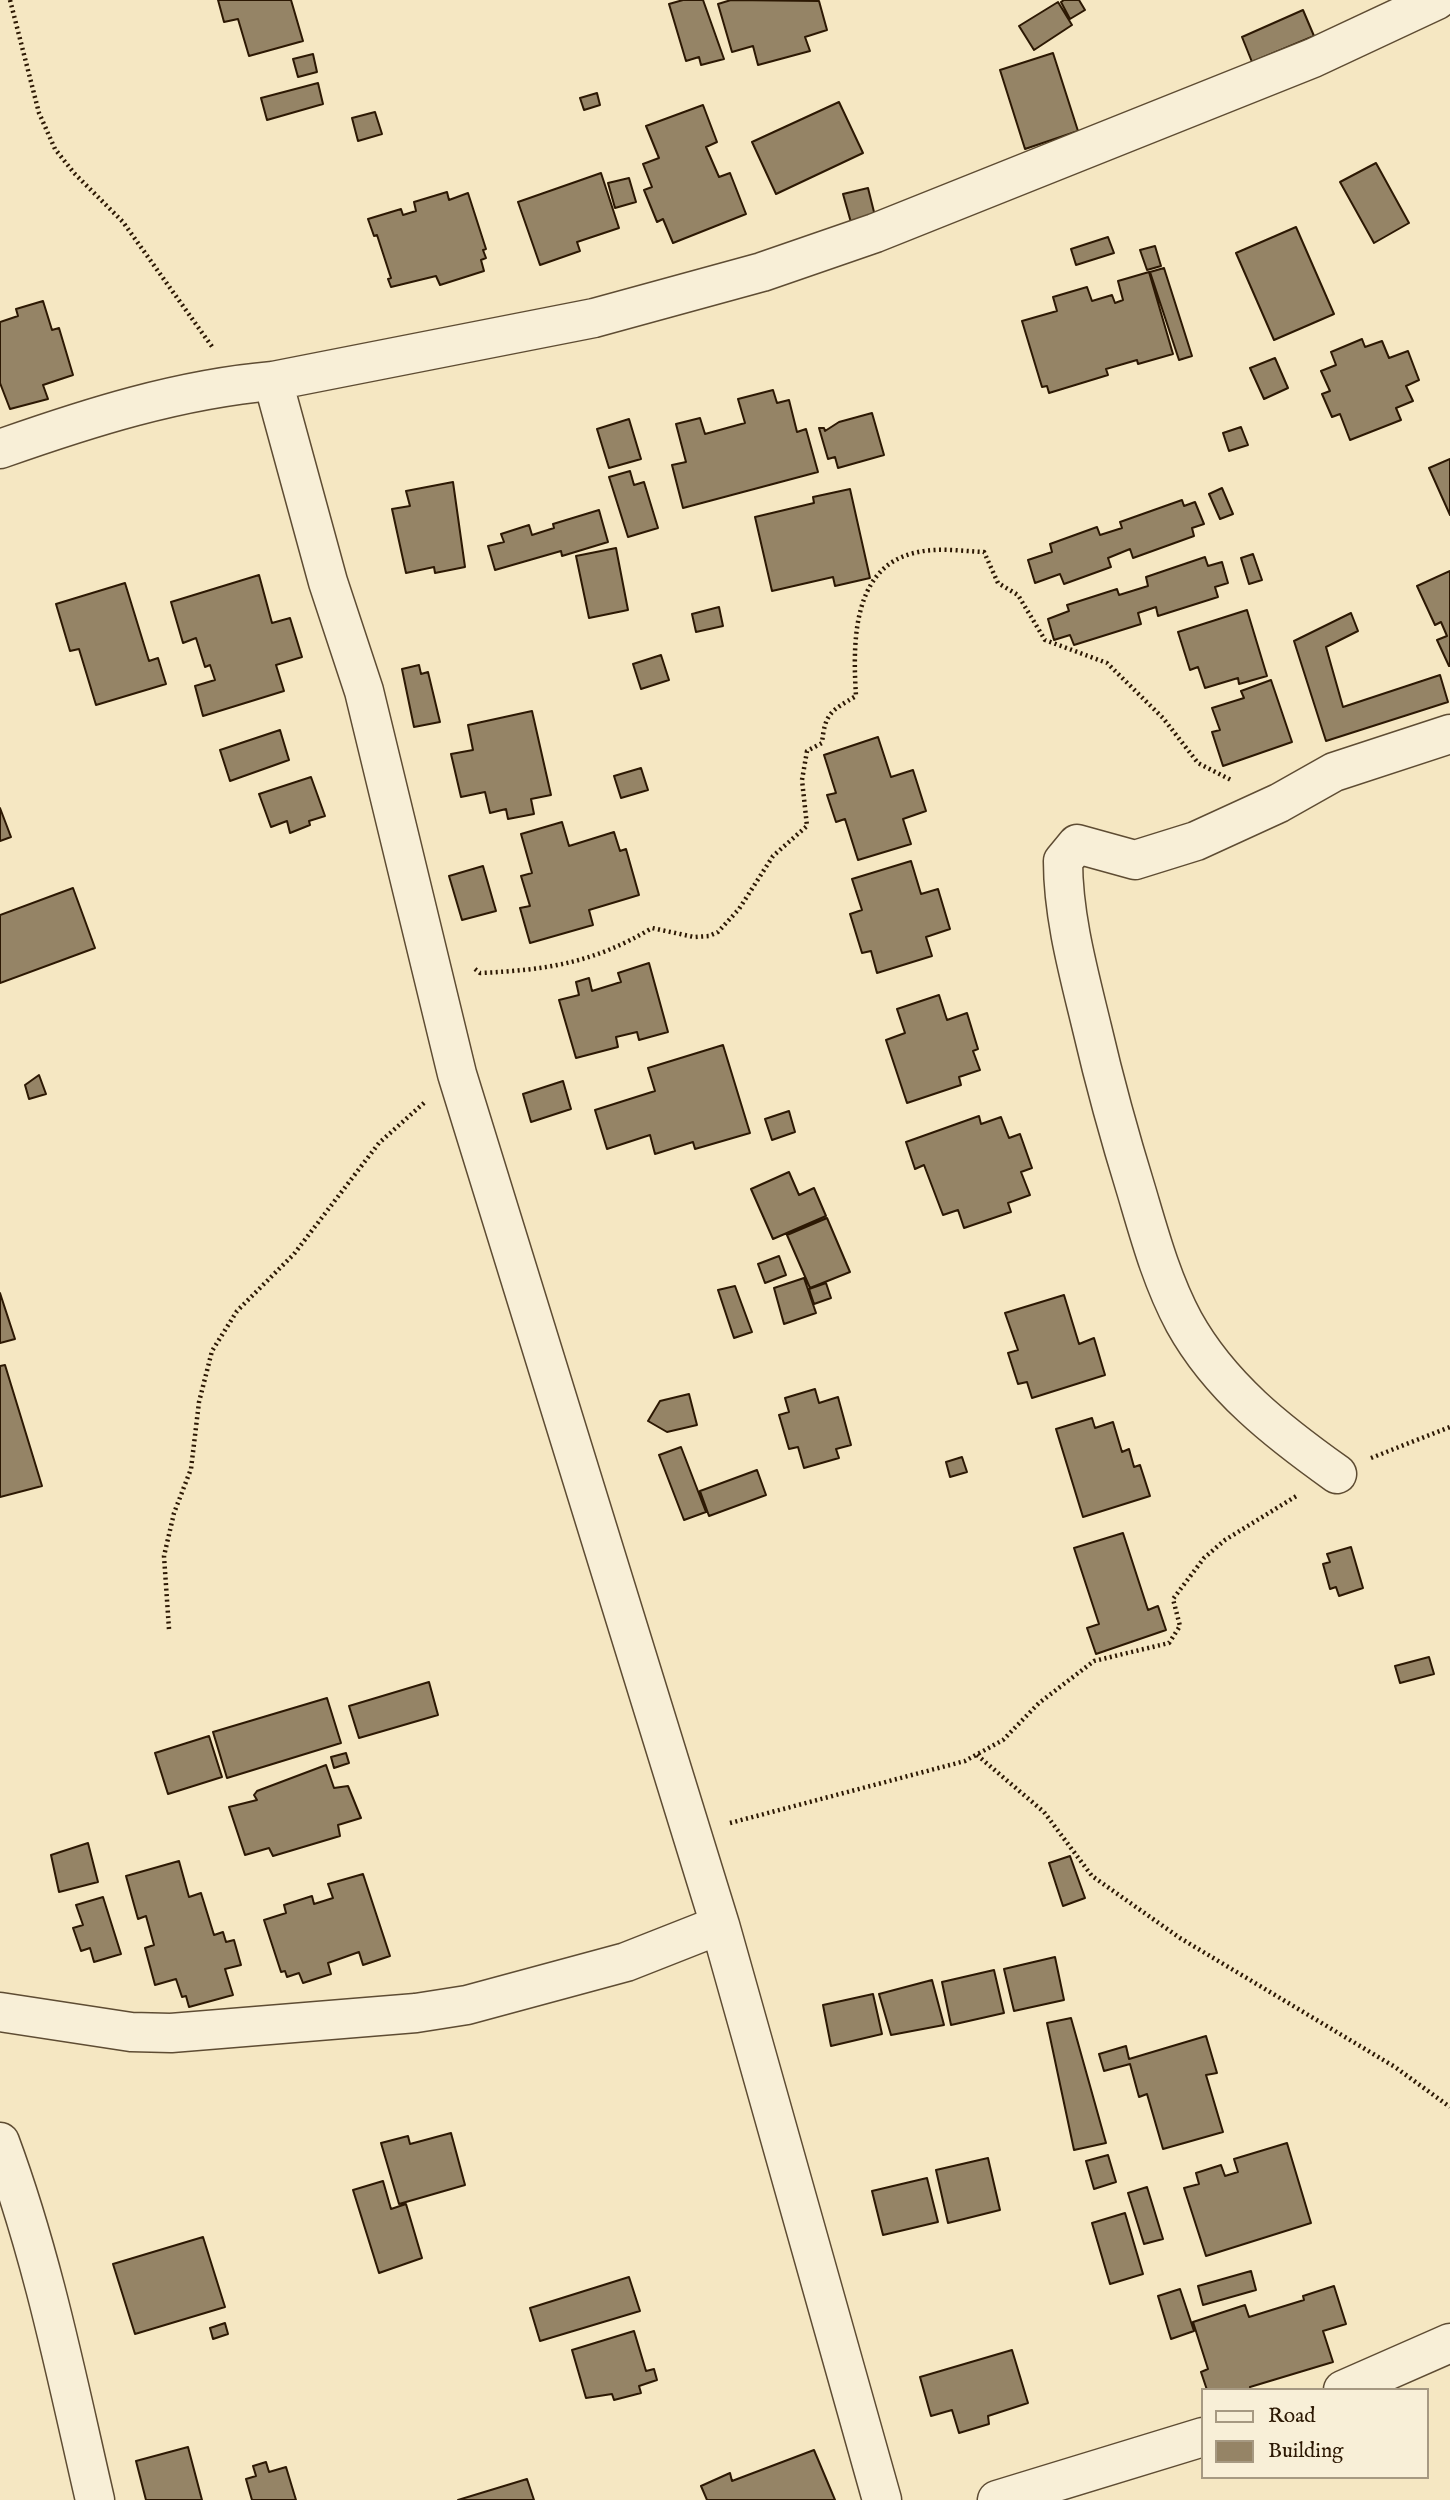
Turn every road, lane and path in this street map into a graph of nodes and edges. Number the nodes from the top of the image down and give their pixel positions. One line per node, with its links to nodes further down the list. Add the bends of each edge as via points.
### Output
1 (10, 0): 3 (path, via 39,113 55,149 124,222)
2 (1437, 0): 3 (street, via 1313,58 875,233 762,272 594,318)
3 (254, 383): 4 (street, via 157,400); 7 (street, via 364,691)
4 (0, 449)
5 (1450, 734): 6 (street, via 1334,772)
6 (1279, 803): 7 (path, via 1198,763 1163,718 1107,663 1045,640 1018,596 998,583 984,552 913,553 892,562 861,601 856,628 856,696 830,711 822,743 807,751 802,780 807,825 773,856 739,909 718,932 694,936 652,928 619,948 544,970 480,973); 10 (street, via 1196,841 1135,860 1077,844 1063,861 1063,876 1079,972 1109,1100 1157,1260 1185,1323 1241,1398 1273,1428)
7 (425, 936): 8 (street)
8 (457, 1074): 11 (path, via 379,1143 294,1254 237,1311 212,1351 199,1402 191,1469 164,1556); 13 (street)
9 (1450, 1427): 10 (path)
10 (1337, 1474): 12 (path, via 1270,1510 1204,1558 1173,1599 1180,1626 1169,1643 1094,1661 1039,1703 1003,1740)
11 (169, 1629)
12 (977, 1755): 13 (path); 16 (path, via 1044,1812 1092,1876 1180,1938 1395,2067)
13 (692, 1835): 14 (street)
14 (720, 1926): 15 (street, via 626,1962 467,2005 416,2013 158,2033); 22 (street)
15 (0, 2012)
16 (1450, 2107)
17 (0, 2142): 21 (street, via 49,2297)
18 (1450, 2343): 19 (street)
19 (1348, 2388)
20 (1202, 2437): 23 (street)
21 (94, 2500)
22 (881, 2500)
23 (997, 2500)

